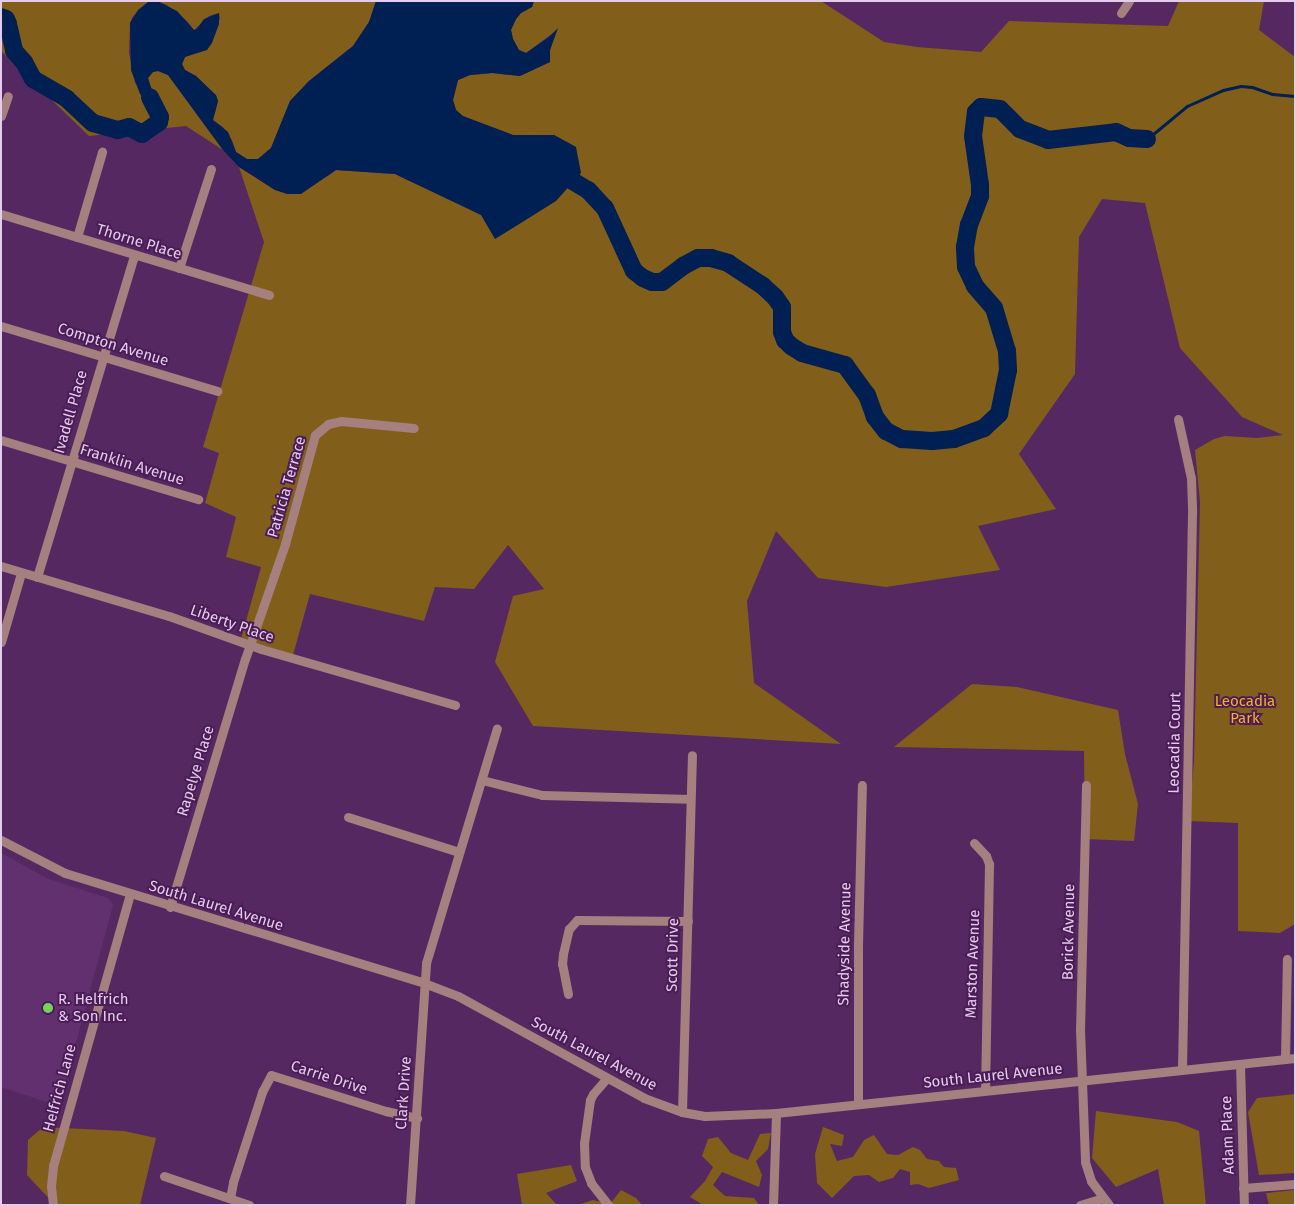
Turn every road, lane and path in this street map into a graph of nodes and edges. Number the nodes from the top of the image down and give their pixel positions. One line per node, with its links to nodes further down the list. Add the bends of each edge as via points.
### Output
1 (1129, 1): 2 (street)
2 (1121, 13)
3 (8, 96): 4 (street)
4 (1, 116)
5 (102, 152): 8 (street)
6 (211, 169): 10 (street)
7 (1, 214): 8 (street, Thorne Place)
8 (77, 237): 9 (street, Thorne Place)
9 (134, 254): 10 (street, Thorne Place); 13 (street, Ivadell Place)
10 (179, 268): 11 (street, Thorne Place)
11 (270, 295)
12 (1, 326): 13 (street, Compton Avenue)
13 (102, 357): 14 (street, Compton Avenue); 18 (street, Ivadell Place)
14 (218, 391)
15 (1178, 419): 45 (street, Leocadia Court, via 1191,478 1192,513)
16 (414, 428): 24 (street, Patricia Terrace, via 341,421 328,424 315,435 285,544)
17 (1, 440): 18 (street, Franklin Avenue)
18 (71, 461): 19 (street, Franklin Avenue); 22 (street, Ivadell Place)
19 (198, 499)
20 (1, 566): 21 (street, Liberty Place)
21 (21, 573): 22 (street, Liberty Place); 23 (street)
22 (37, 577): 24 (street, Liberty Place, via 169,616)
23 (1, 642)
24 (250, 645): 25 (street, Liberty Place); 37 (street, Rapelye Place)
25 (455, 705)
26 (497, 728): 28 (street)
27 (692, 755): 31 (street, Scott Drive)
28 (482, 780): 31 (street, via 542,795); 35 (street)
29 (862, 785): 49 (street, Shadyside Avenue)
30 (1086, 785): 47 (street, Borick Avenue)
31 (690, 799): 38 (street, Scott Drive)
32 (348, 816): 35 (street)
33 (1, 840): 36 (street, South Laurel Avenue, via 48,866)
34 (974, 843): 48 (street, Marston Avenue, via 989,864)
35 (459, 852): 40 (street, via 426,963)
36 (130, 894): 37 (street, South Laurel Avenue); 58 (street, Helfrich Lane, via 53,1166)
37 (170, 906): 40 (street, South Laurel Avenue)
38 (688, 921): 41 (street, via 577,920 569,929 563,954); 50 (street, Scott Drive)
39 (1287, 959): 43 (street)
40 (424, 983): 46 (street, South Laurel Avenue, via 476,1004); 52 (street, Clark Drive)
41 (568, 994)
42 (1295, 1058): 43 (street, South Laurel Avenue)
43 (1284, 1059): 44 (street, South Laurel Avenue)
44 (1240, 1064): 45 (street, South Laurel Avenue); 55 (street, Adam Place)
45 (1182, 1069): 47 (street, South Laurel Avenue)
46 (606, 1078): 50 (street, South Laurel Avenue, via 644,1098); 61 (street, via 590,1100 584,1143 585,1167 591,1183)
47 (1081, 1080): 48 (street, South Laurel Avenue); 57 (street, Borick Avenue, via 1085,1162 1091,1181)
48 (984, 1090): 49 (street, South Laurel Avenue)
49 (858, 1104): 51 (street, South Laurel Avenue)
50 (682, 1112): 51 (street, South Laurel Avenue, via 718,1117)
51 (776, 1113): 62 (street)
52 (417, 1118): 56 (street, Carrie Drive, via 271,1075 262,1092); 60 (street, Clark Drive)
53 (164, 1176): 56 (street)
54 (1295, 1184): 55 (street)
55 (1243, 1188): 64 (street, Adam Place)
56 (230, 1198): 59 (street)
57 (1106, 1201): 63 (street)
58 (53, 1205)
59 (250, 1205)
60 (410, 1205)
61 (608, 1205)
62 (773, 1205)
63 (1080, 1205)
64 (1244, 1205)

